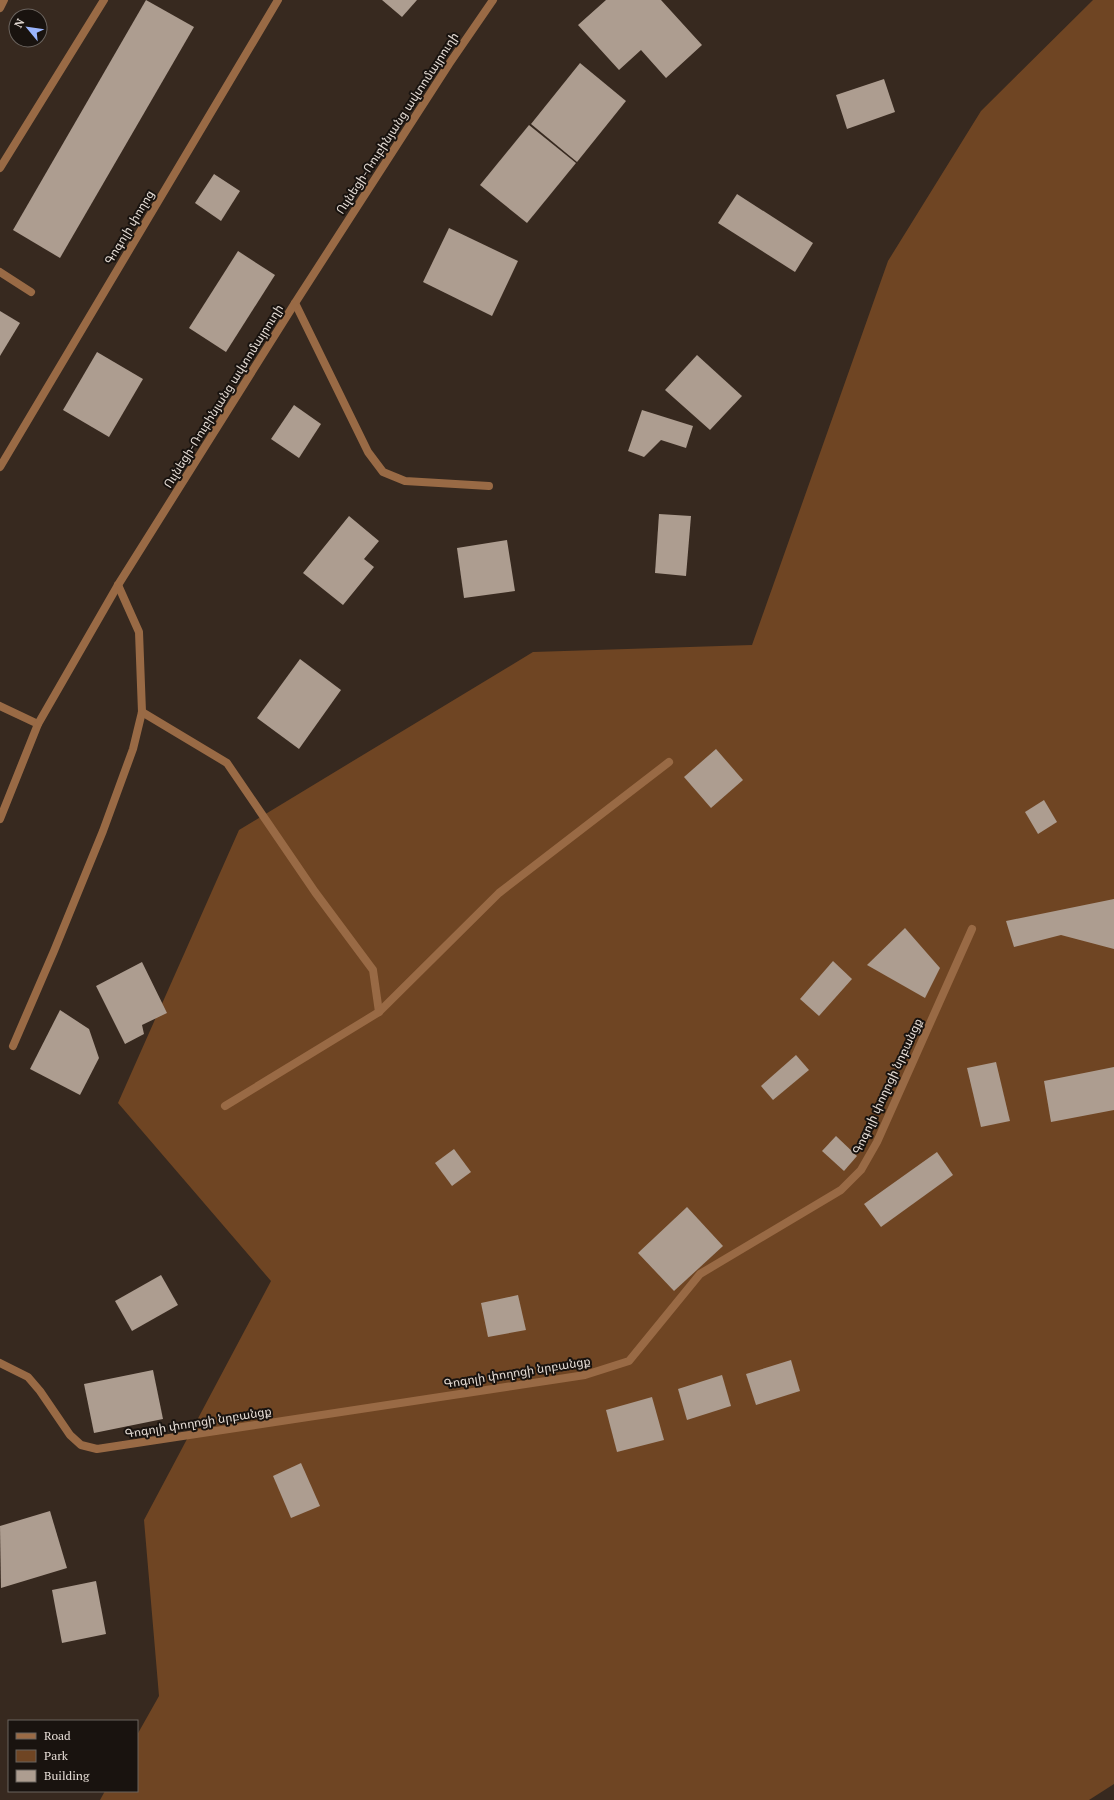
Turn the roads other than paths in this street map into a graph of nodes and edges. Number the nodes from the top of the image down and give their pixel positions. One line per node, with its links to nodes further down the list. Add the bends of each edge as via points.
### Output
1 (4, 0): 5 (street)
2 (104, 0): 6 (street)
3 (278, 0): 10 (street, Գոգոլի փողոց)
4 (493, 0): 9 (street, Ուլնեցի-Ռուբինյանց ավտոմայրուղի)
5 (0, 8)
6 (0, 168)
7 (0, 272): 8 (street)
8 (31, 292)
9 (295, 302): 11 (street, via 368,452 383,472 405,481); 12 (street, Ուլնեցի-Ռուբինյանց ավտոմայրուղի)
10 (0, 467)
11 (489, 486)
12 (118, 585): 14 (street, via 139,632); 15 (street, Ուլնեցի-Ռուբինյանց ավտոմայրուղի)
13 (0, 706): 15 (street)
14 (142, 712): 19 (street, via 227,763 315,892 374,970); 20 (street, via 104,831)
15 (38, 724): 17 (street, Ուլնեցի-Ռուբինյանց ավտոմայրուղի)
16 (669, 762): 19 (street, via 499,893)
17 (0, 819)
18 (972, 929): 22 (street, Գոգոլի փողոցի նրբանցք, via 877,1142 861,1170 841,1190 700,1274 629,1361 585,1375 97,1449 81,1445 70,1436 28,1377)
19 (379, 1012): 21 (street)
20 (13, 1046)
21 (225, 1106)
22 (0, 1363)

